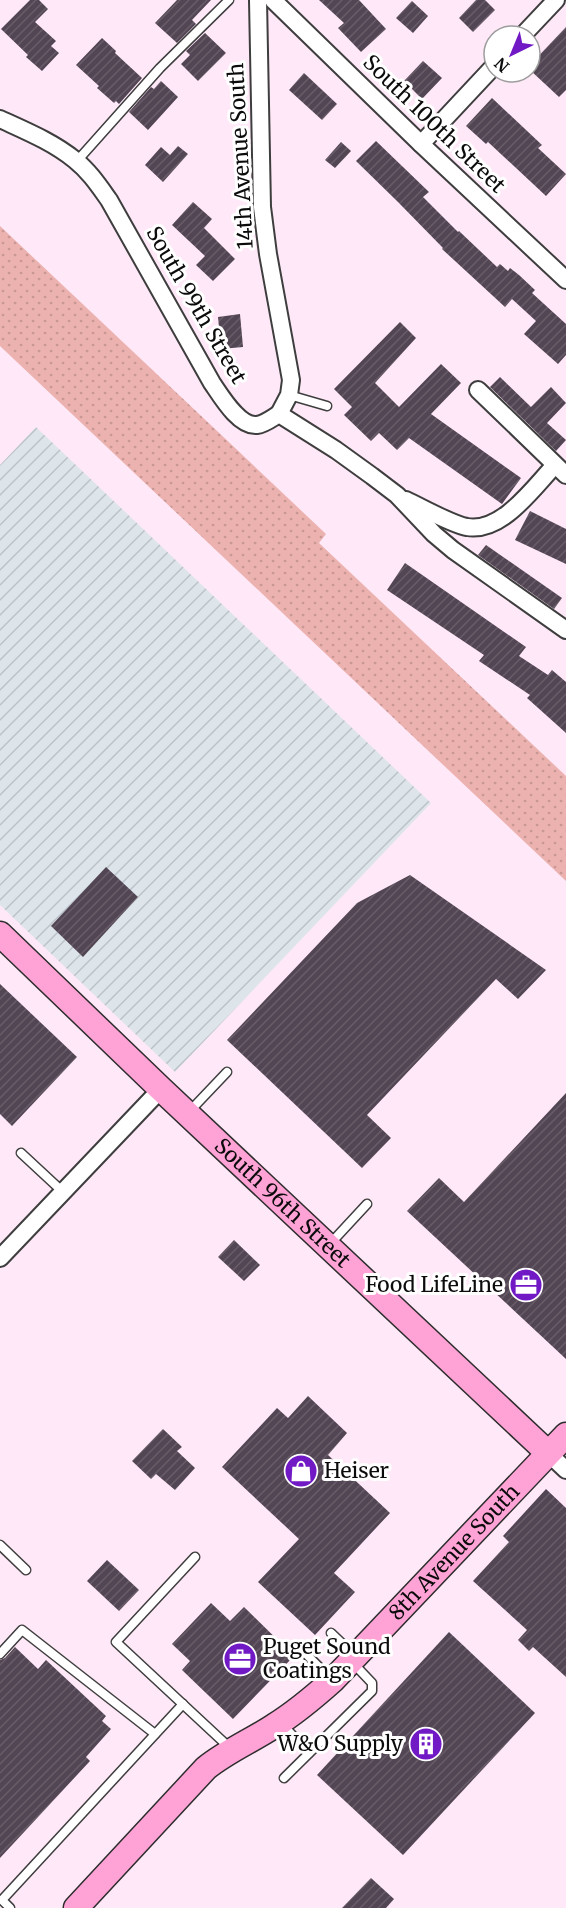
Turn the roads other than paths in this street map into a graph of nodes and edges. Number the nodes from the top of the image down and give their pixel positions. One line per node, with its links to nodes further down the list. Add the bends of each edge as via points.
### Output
1 (229, 0): 9 (lane, via 160,68)
2 (258, 0): 12 (street, 14th Avenue South, via 262,207 291,380)
3 (273, 0): 8 (street, South 100th Street)
4 (556, 0): 5 (street)
5 (533, 24)
6 (482, 79): 8 (street)
7 (0, 119): 9 (street, South 99th Street, via 57,147)
8 (421, 144): 10 (street, South 100th Street)
9 (77, 162): 14 (street, South 99th Street, via 109,200 212,383 229,406 246,423 256,425)
10 (566, 280)
11 (478, 390): 15 (street)
12 (289, 395): 13 (lane); 14 (street, 14th Avenue South)
13 (327, 406)
14 (279, 414): 16 (street)
15 (561, 470): 16 (street, via 505,517 480,527 465,527)
16 (397, 495): 17 (street, via 453,550)
17 (566, 630)
18 (0, 934): 20 (street, South 96th Street)
19 (227, 1072): 21 (lane)
20 (161, 1089): 21 (street, South 96th Street); 23 (street)
21 (188, 1114): 25 (street, South 96th Street)
22 (21, 1153): 23 (lane)
23 (63, 1192): 26 (street)
24 (368, 1204): 25 (lane)
25 (328, 1246): 28 (street, South 96th Street)
26 (0, 1258)
27 (566, 1435): 28 (street, 8th Avenue South)
28 (548, 1453): 29 (street, South 96th Street); 36 (street, 8th Avenue South, via 465,1535)
29 (566, 1470)
30 (0, 1545): 32 (lane)
31 (195, 1557): 38 (lane, via 116,1642)
32 (26, 1570)
33 (331, 1633): 36 (lane)
34 (303, 1651): 37 (lane)
35 (0, 1654): 40 (lane, via 22,1630)
36 (353, 1659): 37 (street, 8th Avenue South); 42 (lane, via 372,1683 372,1691)
37 (333, 1680): 39 (street, 8th Avenue South)
38 (183, 1704): 40 (lane); 41 (lane)
39 (280, 1722): 41 (street, 8th Avenue South); 42 (lane)
40 (156, 1734): 44 (lane)
41 (231, 1749): 46 (street, 8th Avenue South, via 206,1768)
42 (309, 1753): 43 (lane)
43 (284, 1778)
44 (1, 1901): 45 (lane)
45 (10, 1908)
46 (76, 1908)

